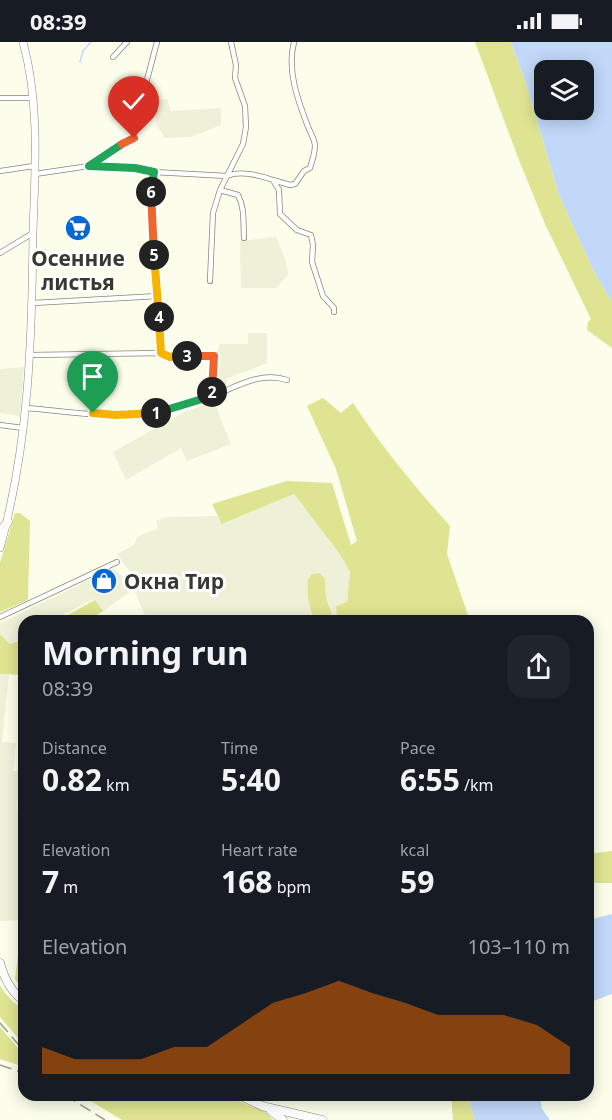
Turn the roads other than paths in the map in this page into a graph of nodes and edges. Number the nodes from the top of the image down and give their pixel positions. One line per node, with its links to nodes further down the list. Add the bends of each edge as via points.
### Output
1 (23, 42): 8 (street)
2 (127, 42): 6 (street)
3 (157, 42): 9 (street, via 134,138)
4 (231, 42): 13 (street, via 246,127 243,144)
5 (294, 42): 14 (street, via 292,71 301,108 316,143 310,168 296,184)
6 (112, 57)
7 (0, 98): 8 (street)
8 (33, 98): 10 (street)
9 (89, 166): 10 (street); 12 (street)
10 (34, 170): 11 (street); 16 (street)
11 (0, 171)
12 (154, 172): 13 (street); 20 (street, via 152,224)
13 (227, 176): 14 (street, via 258,175); 15 (street)
14 (273, 180): 22 (street, via 279,190 280,214 297,230 311,235 312,262 323,296)
15 (220, 190): 17 (street, via 240,199); 19 (street, via 211,222)
16 (33, 233): 18 (street); 21 (street)
17 (244, 238)
18 (0, 254)
19 (210, 281)
20 (158, 296): 21 (street); 23 (street)
21 (33, 303): 24 (street)
22 (334, 312)
23 (161, 353): 24 (street); 26 (street, via 170,357 214,356)
24 (31, 355): 27 (street)
25 (287, 380): 26 (street, via 261,377)
26 (212, 396): 27 (street, via 154,413 116,415)
27 (26, 408): 29 (street)
28 (0, 425): 29 (street)
29 (23, 428): 30 (street)
30 (8, 522): 31 (main road)
31 (1, 536): 32 (street)
32 (0, 548)
33 (117, 562): 34 (street)
34 (0, 617)
35 (0, 963): 36 (main road)
36 (18, 997)
37 (252, 1101): 38 (main road)
38 (262, 1106): 39 (main road); 40 (main road)
39 (311, 1119): 41 (main road)
40 (283, 1120)
41 (322, 1120)

